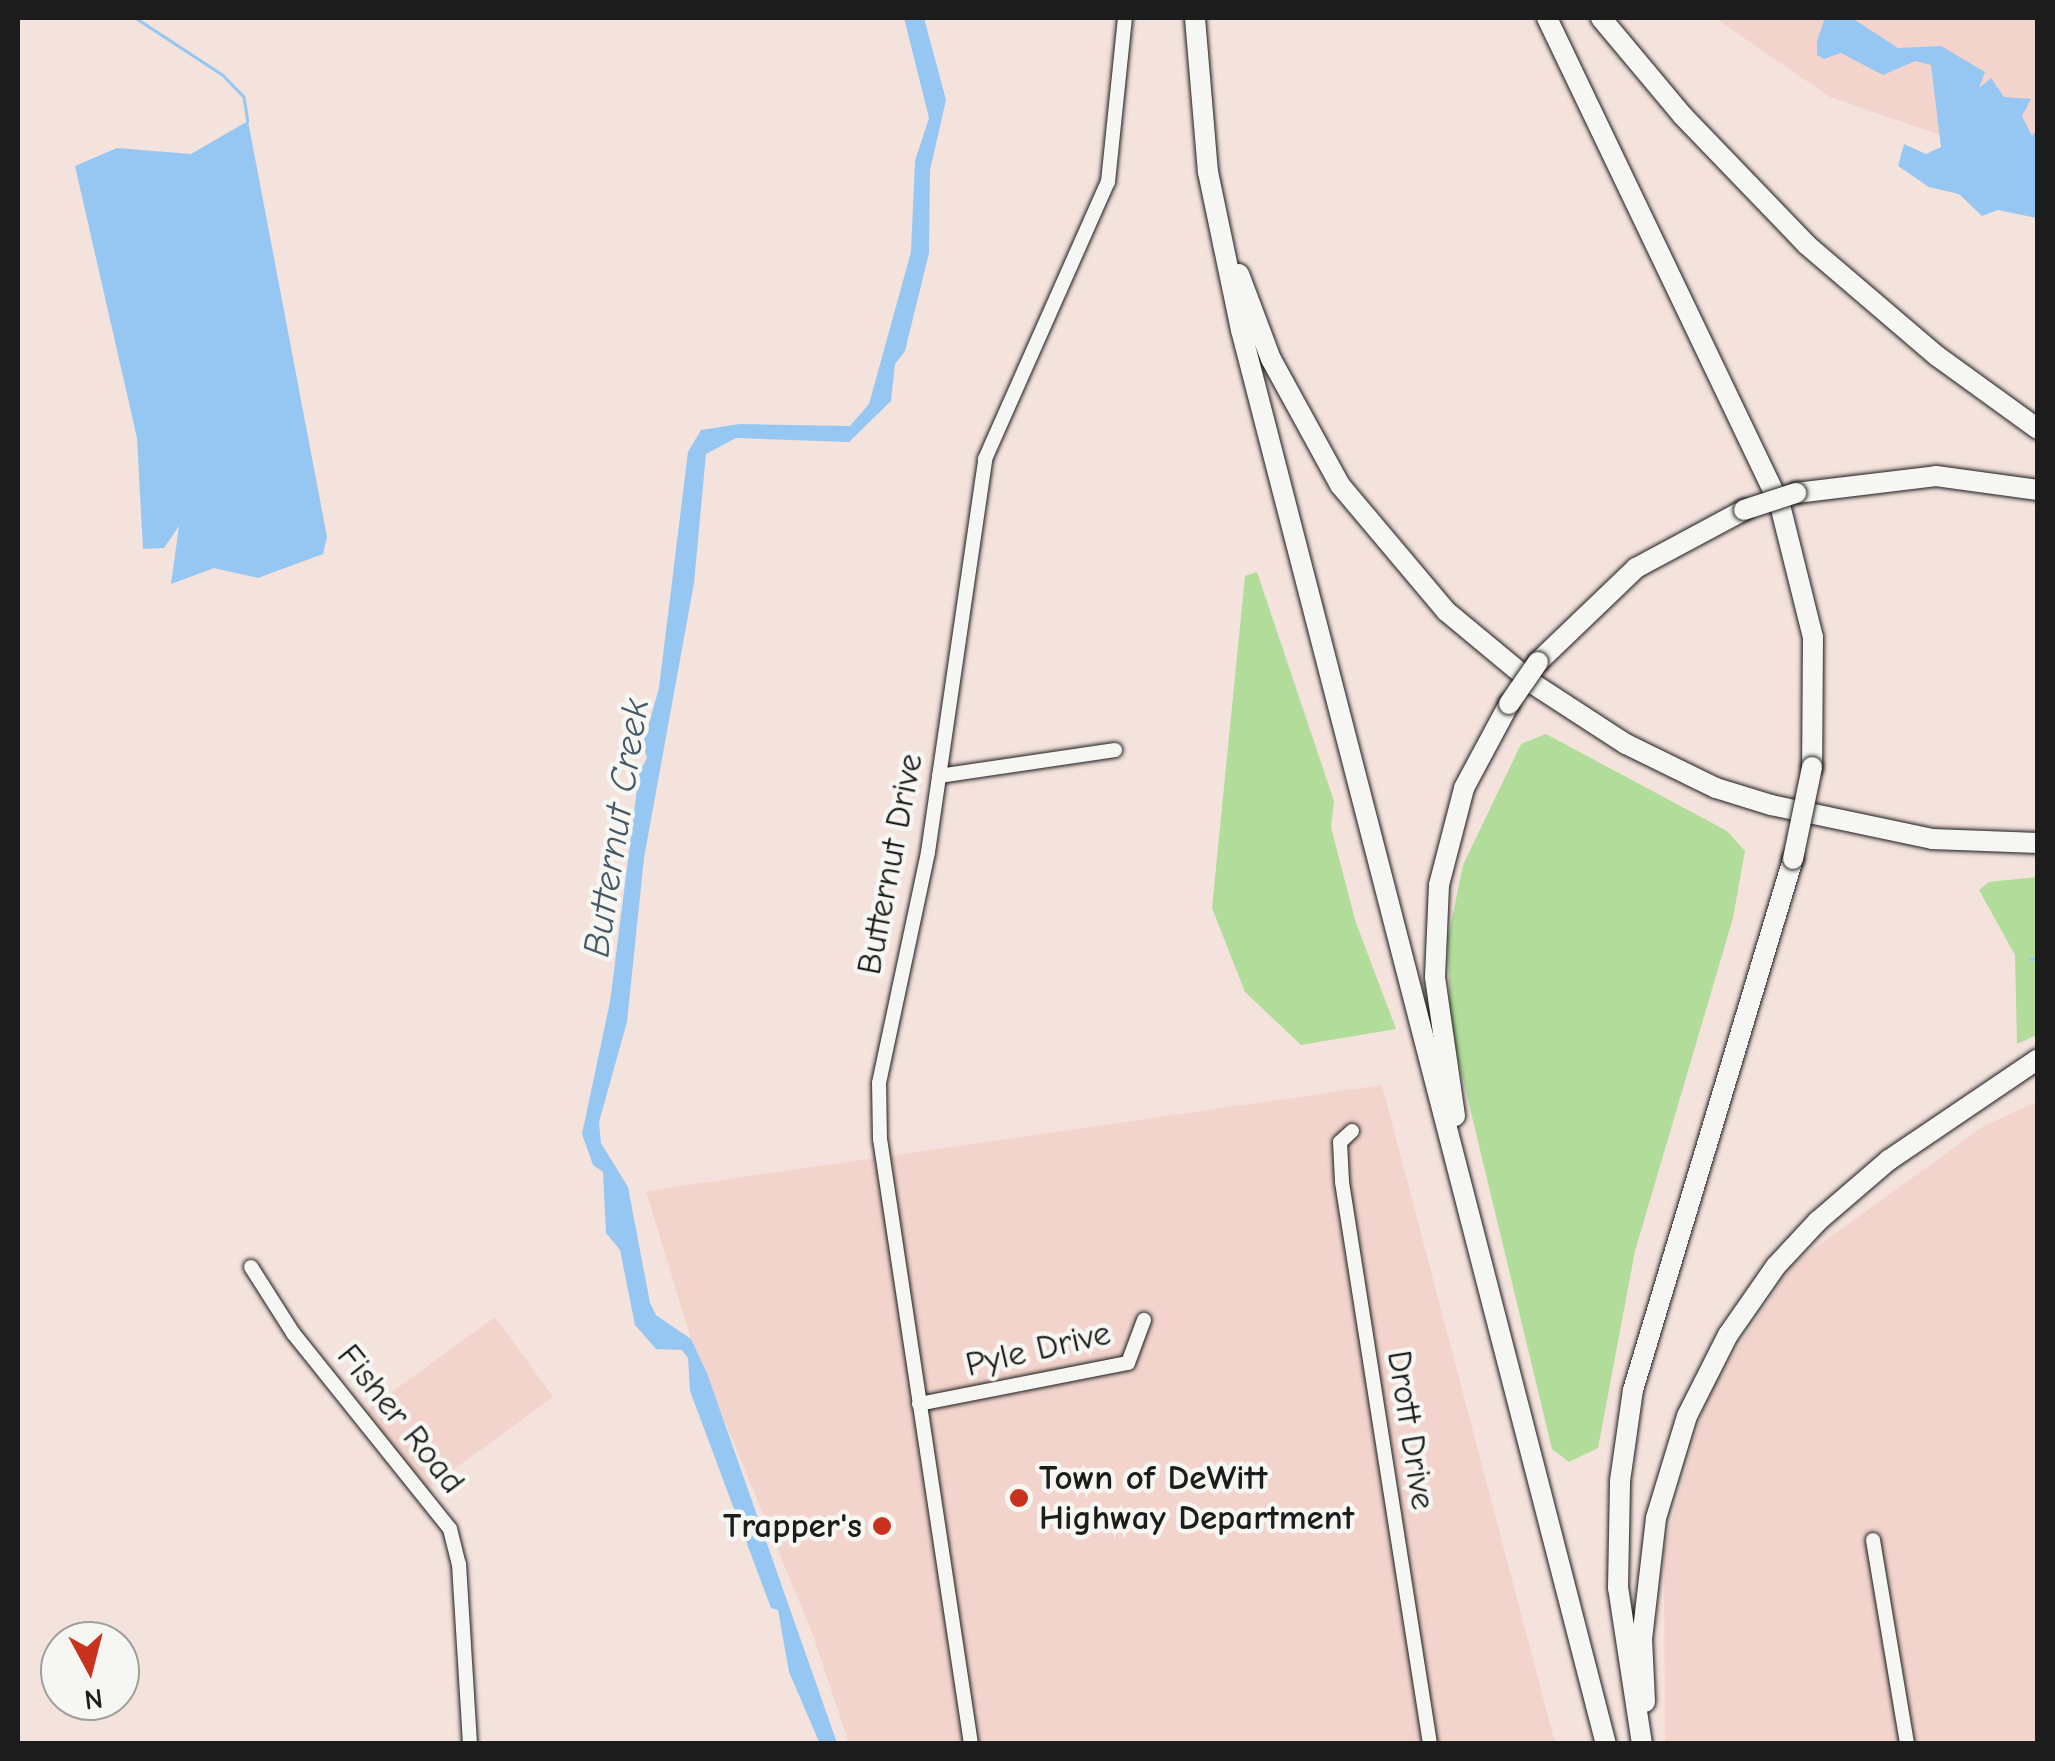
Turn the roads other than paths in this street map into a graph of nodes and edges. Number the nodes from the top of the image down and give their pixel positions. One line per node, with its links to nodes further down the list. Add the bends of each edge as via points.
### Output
1 (1125, 18): 9 (street, Butternut Drive, via 1108,182 985,459)
2 (1195, 18): 5 (highway)
3 (1547, 18): 22 (highway, bridge, via 1780,505 1813,637 1812,767 1792,859 1633,1390 1620,1481 1618,1588)
4 (1601, 18): 6 (highway, via 1693,128 1807,245 1937,356)
5 (1219, 226): 10 (highway, via 1271,359 1340,485 1406,568 1520,674 1626,744 1716,788 1872,831); 13 (highway)
6 (2038, 429)
7 (2038, 490): 13 (highway, bridge, via 1936,476 1796,493 1744,510 1636,568 1538,662 1464,788 1435,924 1440,1031)
8 (1115, 750): 9 (street)
9 (939, 776): 16 (street, Butternut Drive, via 884,1045 878,1111)
10 (2038, 843)
11 (2038, 1059): 22 (highway, via 1889,1160 1818,1221 1776,1266 1728,1335 1686,1416 1650,1546 1642,1640)
12 (1352, 1131): 20 (street, Drott Drive, via 1340,1142 1342,1182)
13 (1475, 1228): 21 (highway)
14 (251, 1267): 18 (street, Fisher Road, via 294,1334 450,1529 459,1564)
15 (1144, 1320): 16 (street, Pyle Drive, via 1128,1363)
16 (919, 1404): 19 (street, Butternut Drive)
17 (1873, 1540): 23 (street)
18 (470, 1744)
19 (971, 1744)
20 (1430, 1744)
21 (1606, 1744)
22 (1645, 1744)
23 (1907, 1744)

